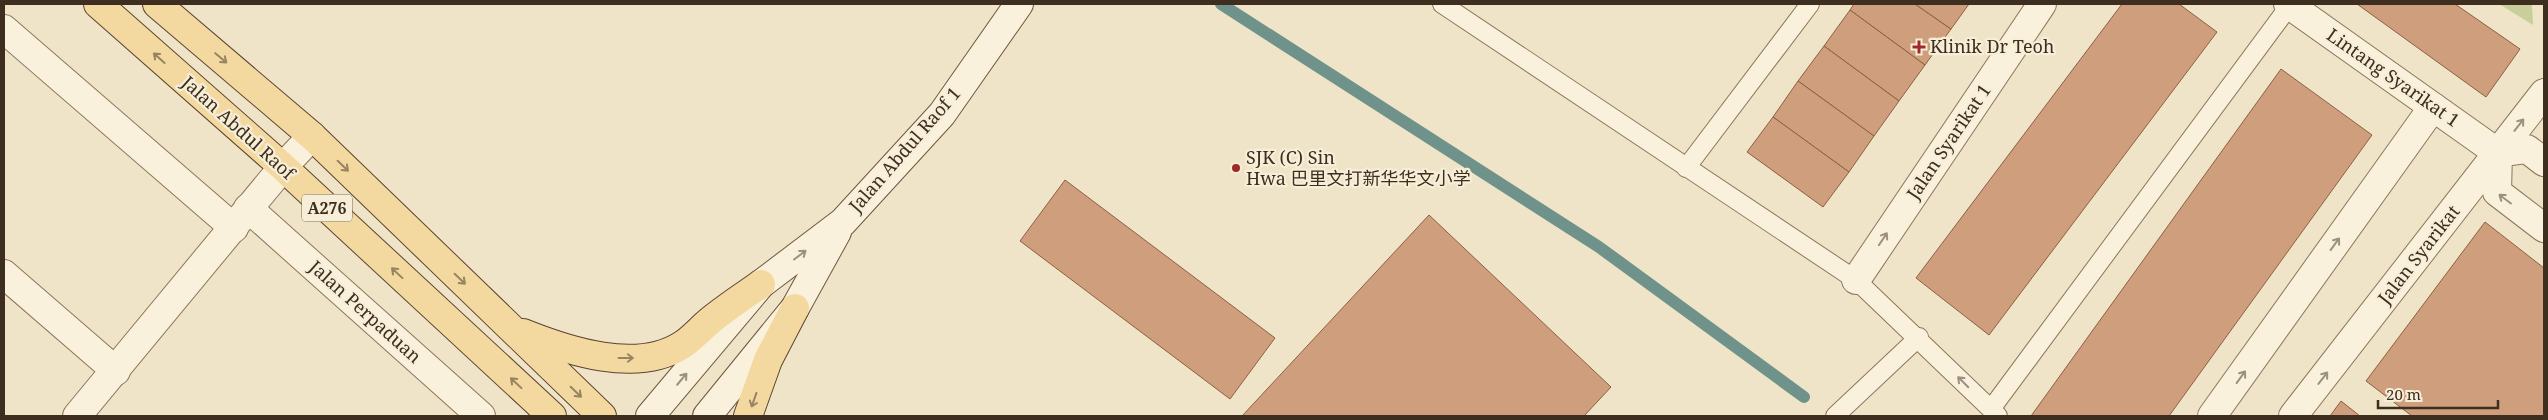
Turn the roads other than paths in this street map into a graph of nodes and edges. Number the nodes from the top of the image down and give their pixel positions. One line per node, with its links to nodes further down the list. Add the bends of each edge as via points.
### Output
1 (98, 4): 14 (main road, Jalan Abdul Raof / A276, one-way to 1)
2 (157, 4): 11 (main road, A276, one-way to 11)
3 (1019, 4): 17 (street, Jalan Abdul Raof 1, via 942,114)
4 (1442, 4): 15 (lane)
5 (1810, 4): 15 (lane)
6 (2042, 4): 20 (street, Jalan Syarikat 1, one-way to 6)
7 (2289, 4): 10 (street, Lintang Syarikat 1); 26 (lane)
8 (4, 29): 16 (street, Jalan Perpaduan)
9 (2544, 93): 12 (street, Jalan Syarikat, one-way to 9)
10 (2433, 107): 12 (street, Lintang Syarikat 1); 35 (street, one-way to 10)
11 (312, 136): 14 (street); 23 (main road, A276, one-way to 23)
12 (2498, 153): 13 (street, via 2527,149); 18 (street, one-way to 12, via 2496,192); 36 (street, Jalan Syarikat, one-way to 12)
13 (2544, 162)
14 (283, 167): 16 (street); 29 (main road, Jalan Abdul Raof / A276, one-way to 14)
15 (1686, 168): 20 (lane)
16 (241, 218): 25 (street); 28 (street, Jalan Perpaduan)
17 (843, 222): 21 (street, Jalan Abdul Raof 1, one-way to 17); 22 (street, Jalan Abdul Raof 1)
18 (2544, 228)
19 (4, 274): 25 (street)
20 (1856, 280): 24 (lane)
21 (761, 284): 23 (main road, one-way to 21, via 557,347 607,358 646,358 681,346); 31 (street, Jalan Abdul Raof 1, one-way to 21)
22 (795, 308): 32 (street, Jalan Abdul Raof 1); 33 (main road, one-way to 33, via 768,360)
23 (512, 329): 30 (main road, A276, one-way to 30)
24 (1918, 338): 26 (lane, one-way to 24); 34 (lane)
25 (116, 371): 27 (street)
26 (1994, 413)
27 (77, 416)
28 (481, 416)
29 (552, 416)
30 (602, 416)
31 (650, 416)
32 (707, 416)
33 (748, 416)
34 (1835, 416)
35 (2212, 416)
36 (2293, 416)

